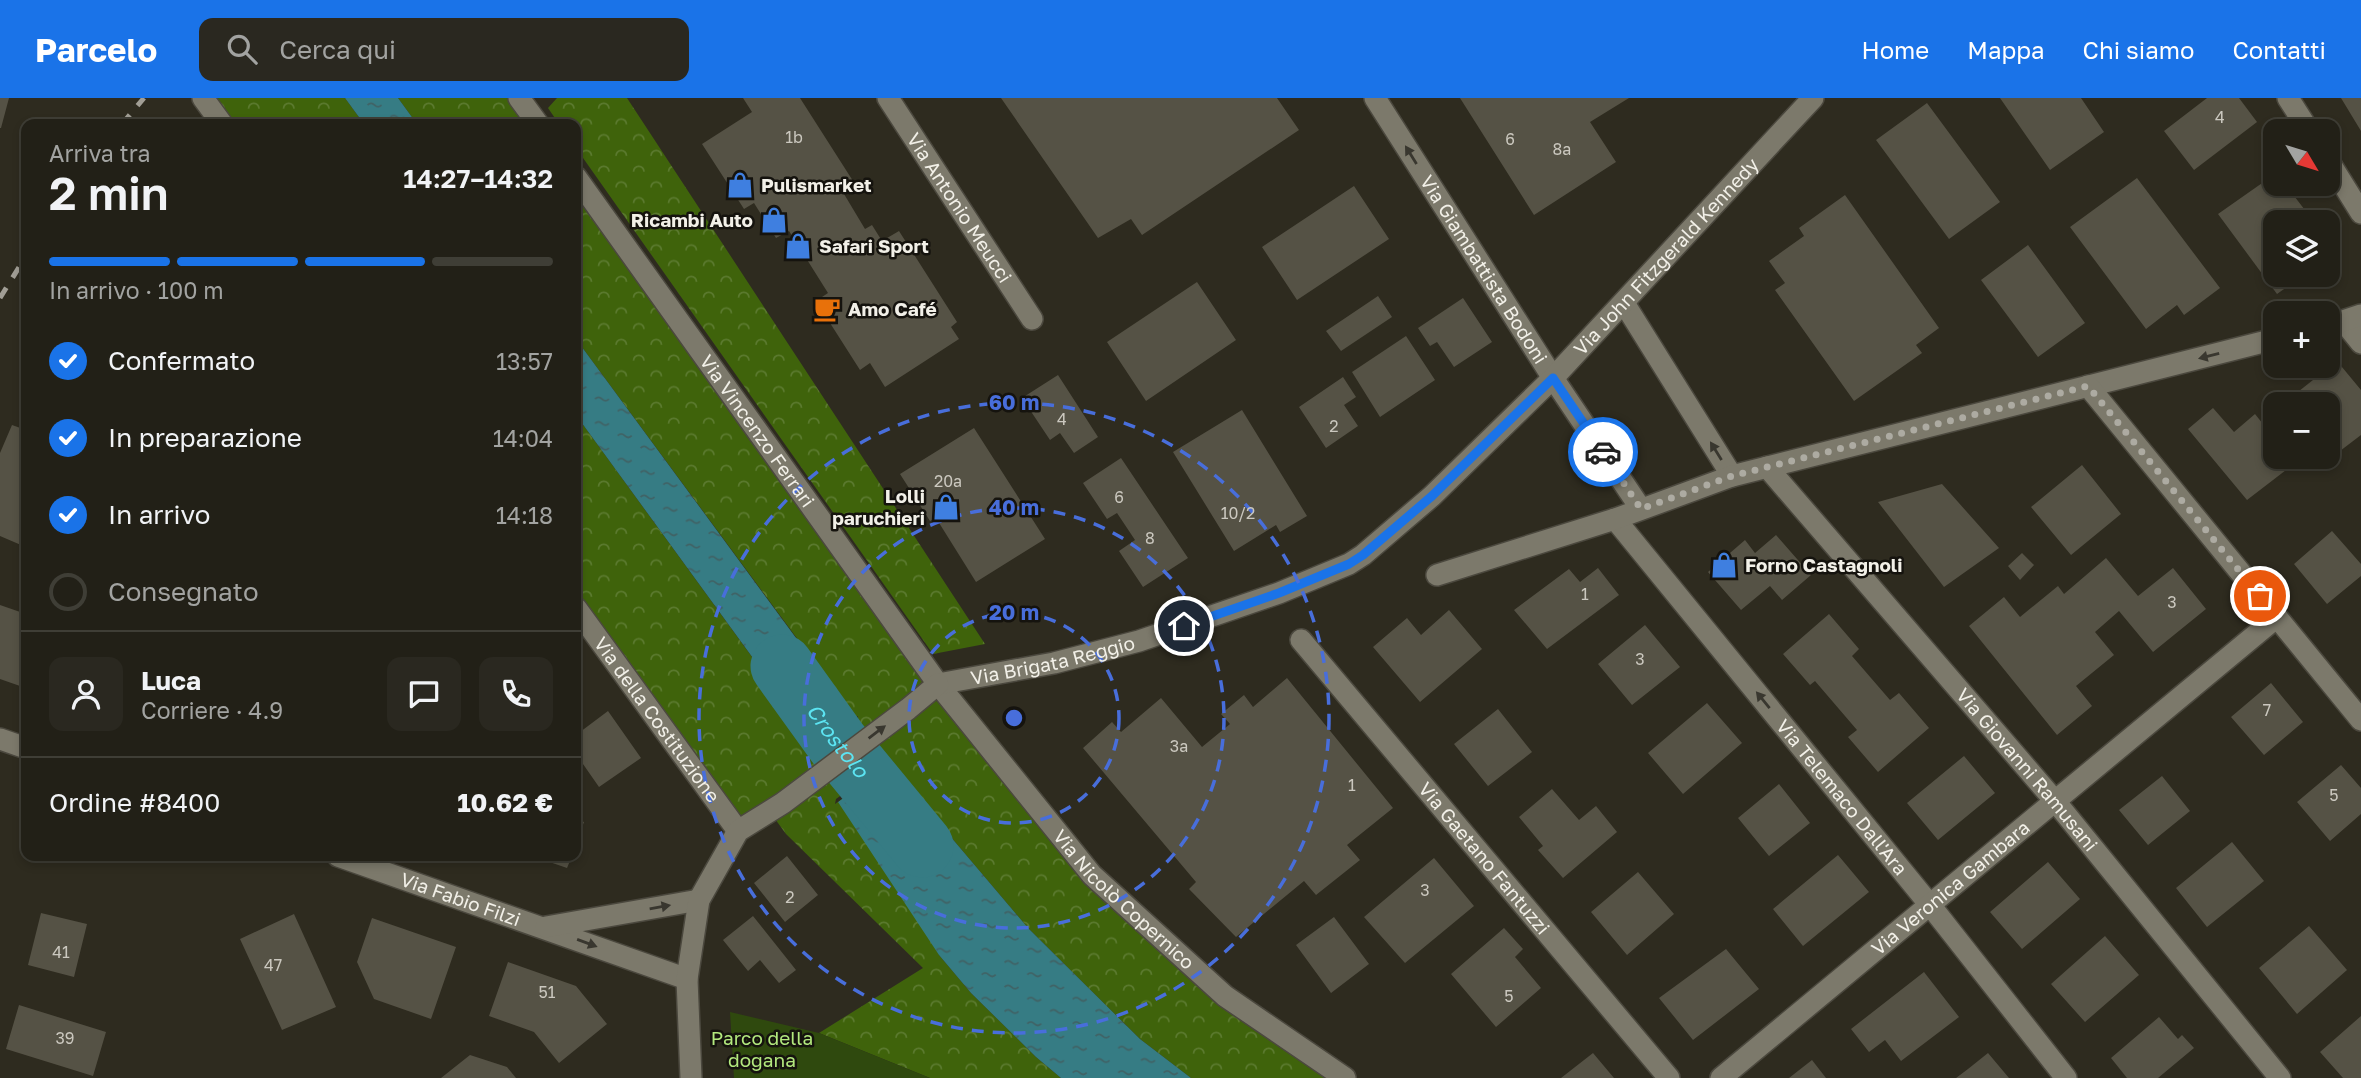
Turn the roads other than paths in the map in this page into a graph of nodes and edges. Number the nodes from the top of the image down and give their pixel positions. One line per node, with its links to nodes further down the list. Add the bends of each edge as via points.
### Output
1 (203, 98): 7 (street)
2 (519, 98): 8 (street)
3 (888, 98): 14 (street, Via Antonio Meucci)
4 (1375, 98): 18 (street, Via Giambattista Bodoni, one-way to 4)
5 (1813, 98): 13 (street, Via John Fitzgerald Kennedy)
6 (2288, 98): 9 (street)
7 (218, 119)
8 (534, 119)
9 (2301, 119)
10 (2340, 180): 12 (street)
11 (581, 184): 29 (street, Via Vincenzo Ferrari)
12 (2361, 214)
13 (1624, 303): 18 (street, Via John Fitzgerald Kennedy); 21 (street, one-way to 13)
14 (1032, 318)
15 (2344, 321): 17 (street)
16 (2263, 342): 19 (street, one-way to 19)
17 (2361, 343)
18 (1553, 378): 22 (street, Via Giambattista Bodoni); 24 (street, Via John Fitzgerald Kennedy, via 1432,496)
19 (2088, 386): 20 (street); 27 (street)
20 (1767, 467): 21 (street); 33 (street, Via Giovanni Ramusani)
21 (1732, 476): 22 (street)
22 (1641, 509): 23 (street)
23 (1615, 519): 25 (street); 37 (street, Via Telemaco Dall'Ara, one-way to 23)
24 (1363, 555): 29 (street, Via Brigata Reggio, via 1279,593 1139,641 1054,663)
25 (1437, 575)
26 (581, 615): 34 (street, Via della Costituzione)
27 (2277, 617): 30 (street); 33 (street, Via Veronica Gambara)
28 (1301, 640): 42 (street, Via Gaetano Fantuzzi)
29 (938, 684): 34 (street, one-way to 29, via 783,803); 41 (street, Via Nicolò Copernico, via 1091,875 1225,996)
30 (2361, 720)
31 (0, 738): 32 (street)
32 (21, 746)
33 (2055, 801): 37 (street, Via Veronica Gambara); 45 (street, Via Giovanni Ramusani)
34 (738, 831): 36 (street)
35 (352, 861): 38 (street, Via Fabio Filzi)
36 (699, 900): 38 (street, Via Fabio Filzi, one-way to 36); 39 (street)
37 (1930, 905): 43 (street, Via Veronica Gambara); 44 (street, Via Telemaco Dall'Ara)
38 (544, 928): 39 (street, Via Fabio Filzi, one-way to 39)
39 (687, 979): 40 (street)
40 (691, 1078)
41 (1345, 1078)
42 (1669, 1078)
43 (1721, 1078)
44 (2066, 1078)
45 (2280, 1078)

